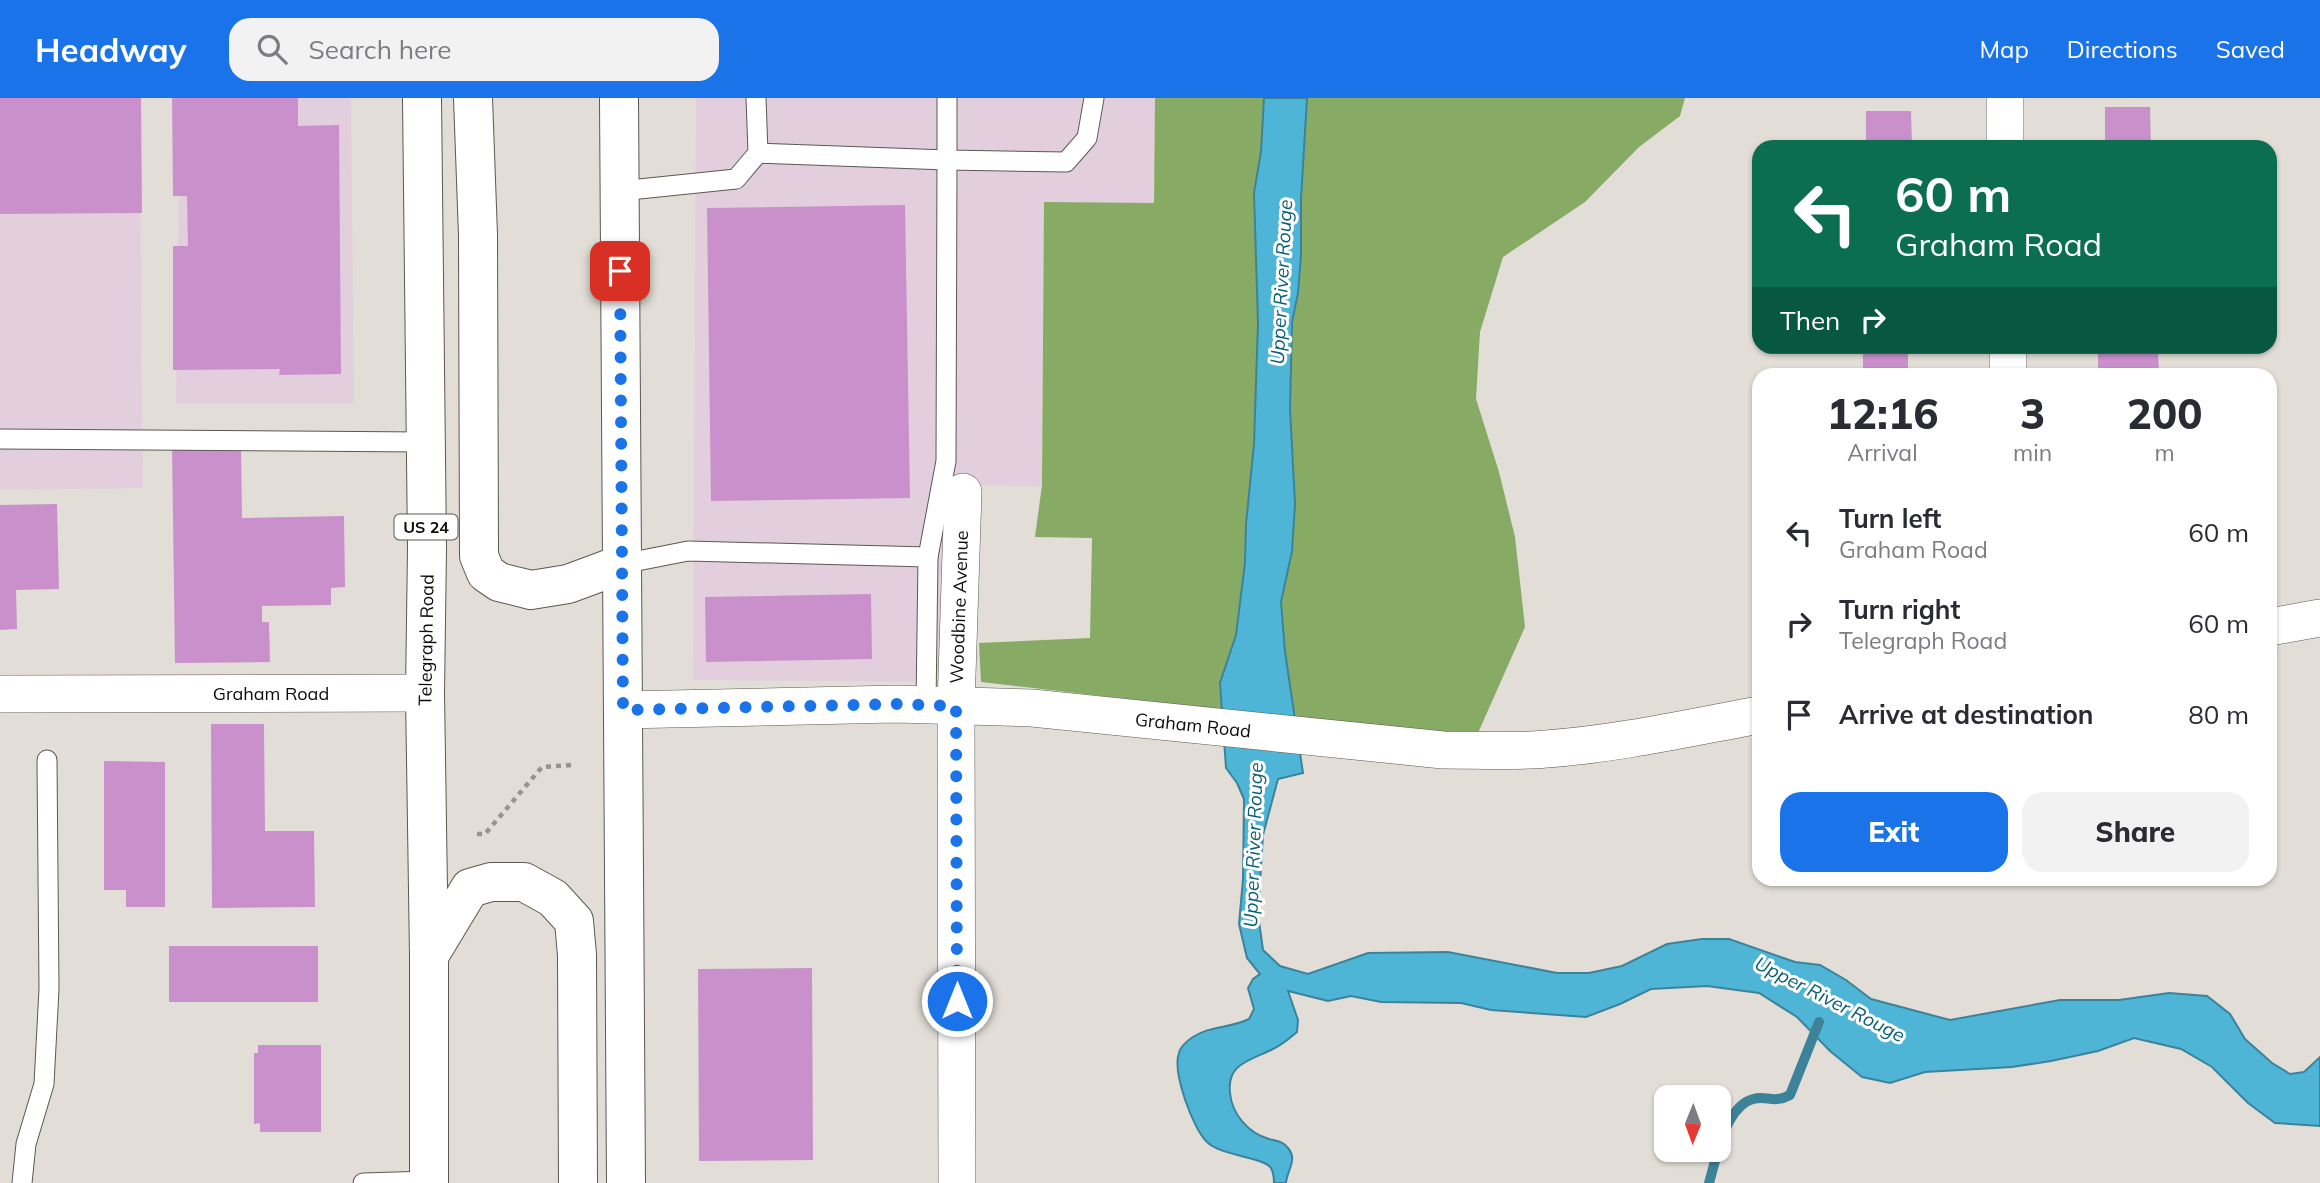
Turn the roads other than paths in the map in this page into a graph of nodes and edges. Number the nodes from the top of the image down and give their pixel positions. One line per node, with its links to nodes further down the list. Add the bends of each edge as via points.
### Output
1 (422, 98): 13 (main road, Telegraph Road / US 24)
2 (473, 98): 16 (main road, via 479,556 486,573 499,582 531,590 568,584)
3 (619, 98): 11 (main road)
4 (756, 98): 9 (lane)
5 (947, 98): 10 (lane)
6 (1094, 98): 10 (lane, via 1087,138 1066,162)
7 (2005, 98): 8 (street)
8 (2006, 140)
9 (758, 153): 10 (lane); 11 (lane, via 736,179)
10 (947, 160): 15 (lane, via 946,461)
11 (620, 191): 16 (main road)
12 (0, 439): 13 (lane)
13 (424, 442): 19 (main road, Telegraph Road / US 24)
14 (963, 492): 21 (street, Woodbine Avenue)
15 (928, 556): 16 (lane, via 688,551); 21 (lane)
16 (622, 564): 22 (main road)
17 (2320, 618): 18 (street)
18 (2277, 626)
19 (425, 693): 20 (street, Graham Road); 25 (main road, Telegraph Road / US 24)
20 (0, 694)
21 (941, 705): 22 (street, Graham Road); 23 (street, Graham Road, via 1032,708 1443,750 1547,749); 31 (street, Woodbine Avenue)
22 (623, 710): 30 (main road)
23 (1752, 716)
24 (47, 760): 27 (lane, via 49,989 44,1084 26,1143)
25 (429, 956): 26 (main road, Telegraph Road / US 24); 29 (main road, via 470,888 491,882 524,882 553,898 574,921)
26 (429, 1182): 28 (lane)
27 (22, 1183)
28 (363, 1183)
29 (578, 1183)
30 (626, 1183)
31 (957, 1183)

